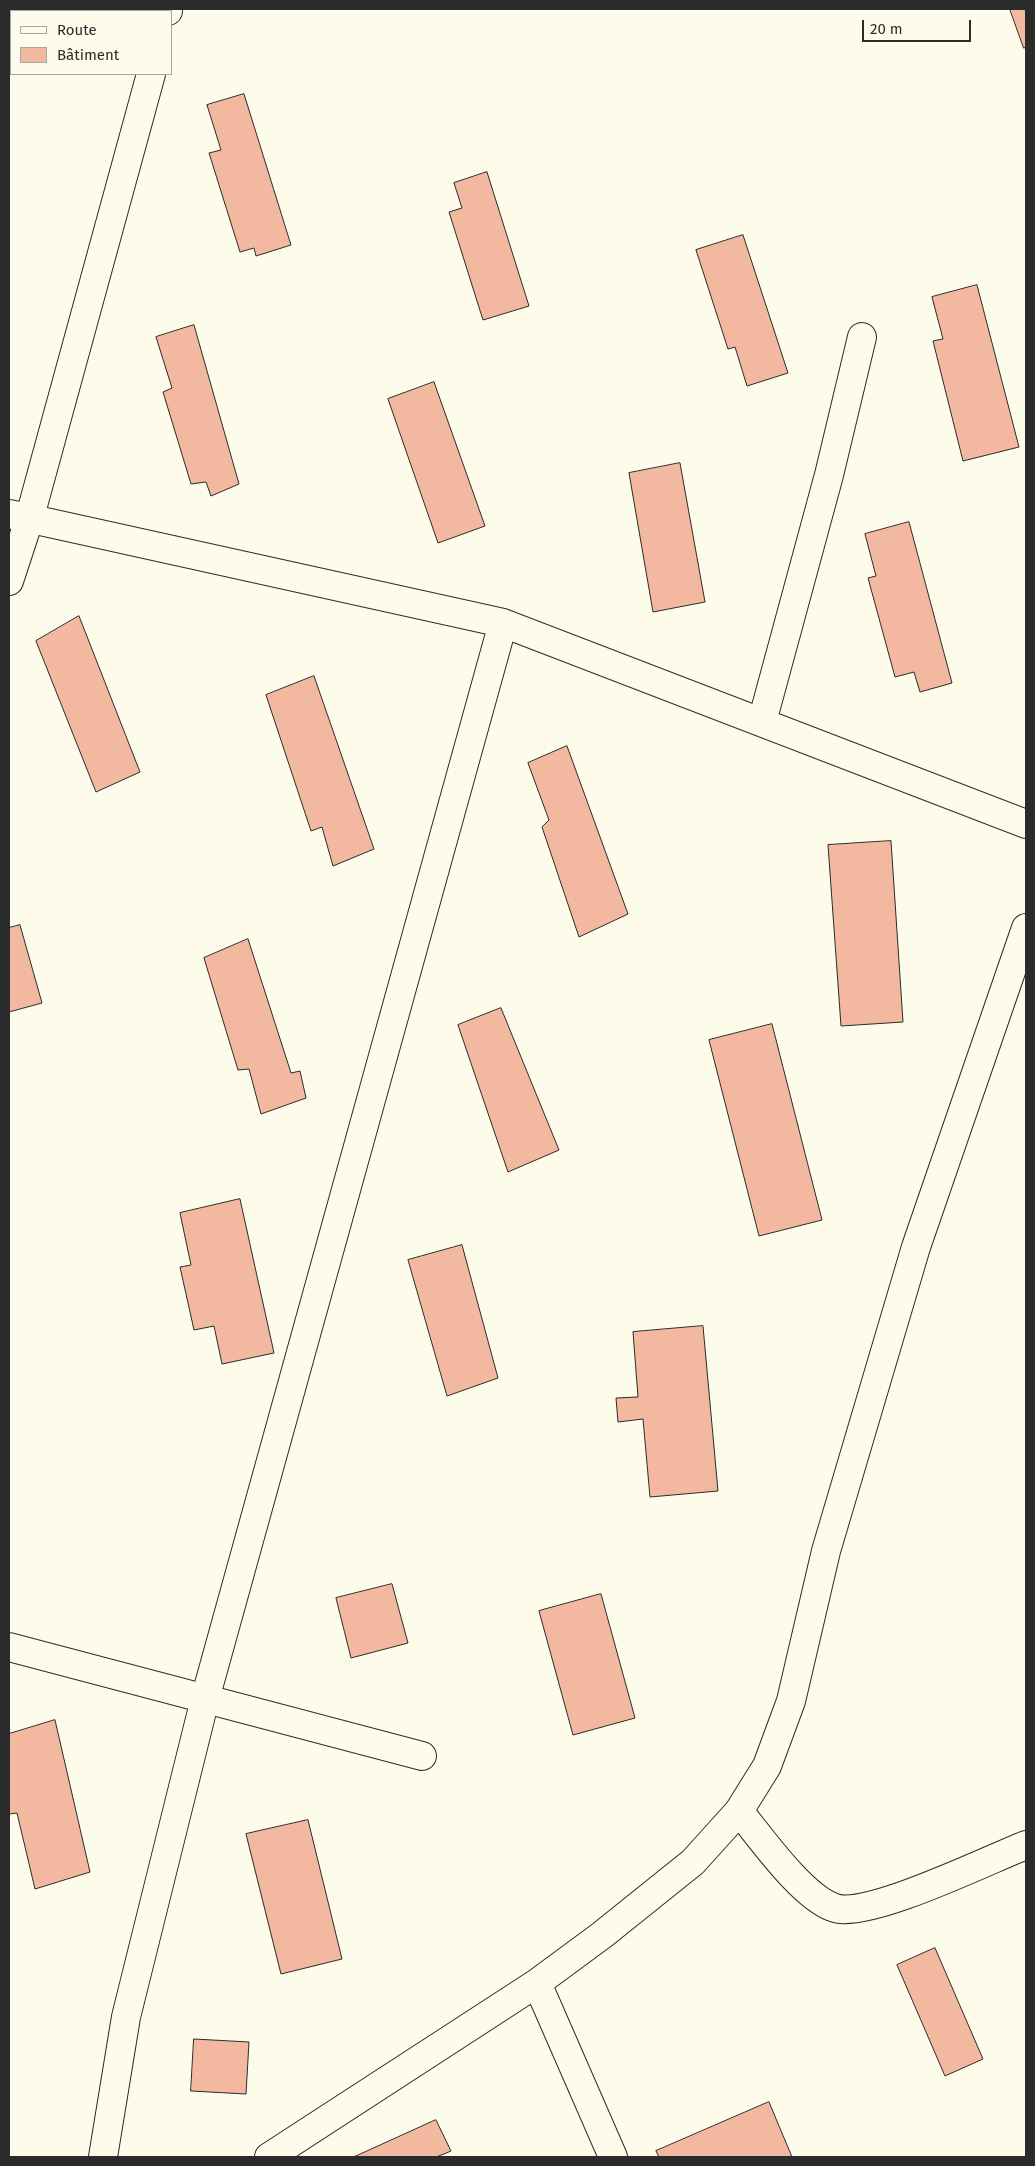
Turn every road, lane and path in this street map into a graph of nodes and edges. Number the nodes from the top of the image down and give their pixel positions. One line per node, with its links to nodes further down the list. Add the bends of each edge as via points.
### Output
1 (150, 75): 3 (street)
2 (862, 338): 6 (street)
3 (19, 517): 4 (street); 5 (street)
4 (9, 581)
5 (503, 623): 6 (street); 10 (street)
6 (762, 722): 7 (street)
7 (1026, 824)
8 (1026, 928): 12 (street, via 916,1247 826,1551 791,1701 767,1766)
9 (9, 1647): 10 (street)
10 (204, 1698): 11 (street); 15 (street, via 126,2017)
11 (422, 1756)
12 (740, 1811): 13 (street, via 813,1895 836,1909 862,1909 920,1890); 14 (street, via 693,1862)
13 (1026, 1844)
14 (537, 1983): 16 (street); 17 (street)
15 (103, 2157)
16 (269, 2157)
17 (613, 2157)

